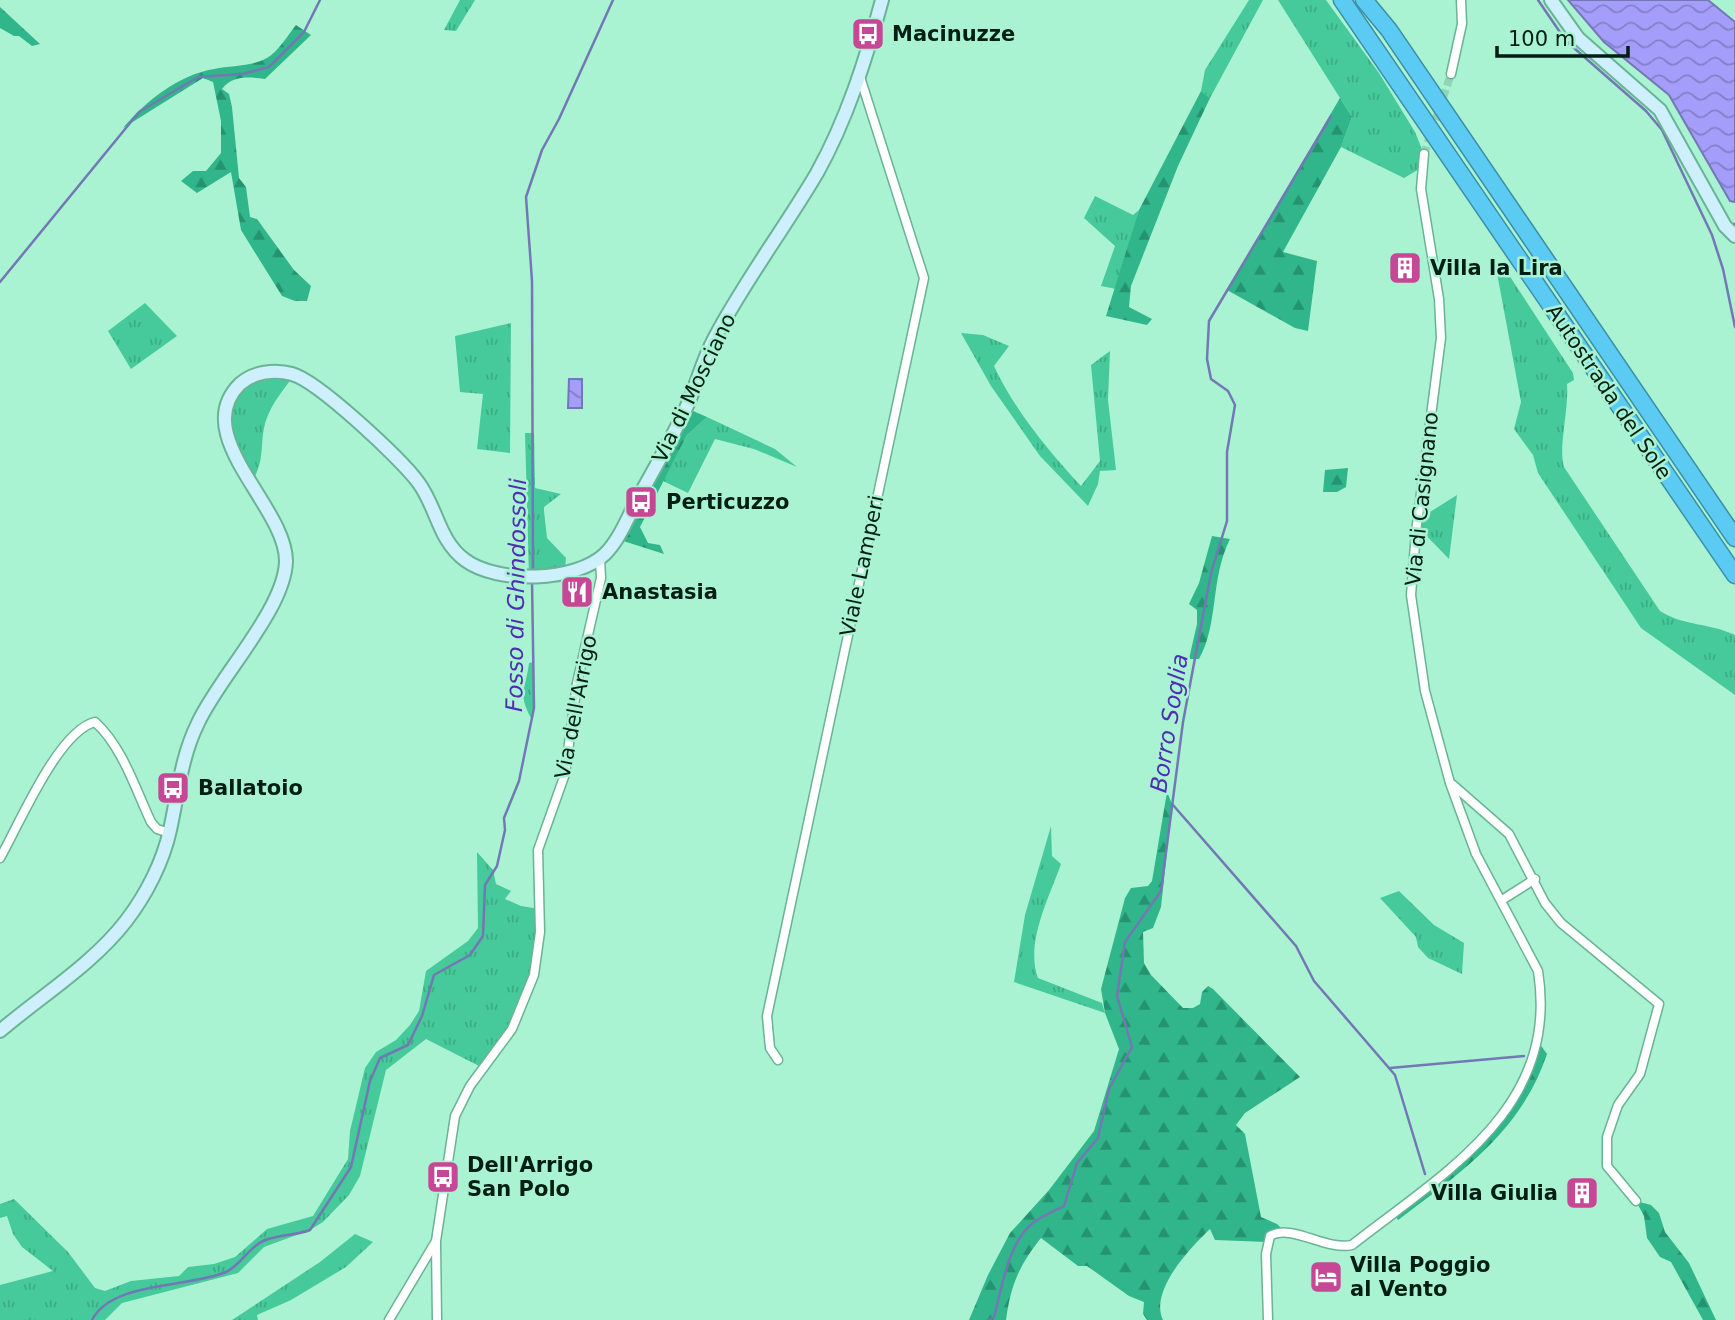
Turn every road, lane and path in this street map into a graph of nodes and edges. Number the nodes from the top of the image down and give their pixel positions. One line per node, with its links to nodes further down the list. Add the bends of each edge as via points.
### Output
1 (882, 0): 7 (main road, Via di Mosciano)
2 (1342, 0): 13 (highway, Autostrada del Sole)
3 (1364, 0): 11 (highway, Autostrada del Sole)
4 (1461, 0): 6 (street, via 1462,24)
5 (1551, 0): 9 (main road, via 1578,38 1660,110)
6 (1451, 74)
7 (860, 76): 12 (main road, Via di Mosciano, via 820,168 713,341 686,408 621,532); 20 (street, Viale Lamperi, via 924,278 767,1016 771,1048)
8 (1424, 154): 14 (street, Via di Casignano, via 1421,189 1441,338 1411,595 1425,691)
9 (1730, 223): 10 (main road)
10 (1735, 236)
11 (1735, 538)
12 (600, 558): 15 (main road, via 575,569 534,575 510,578 491,573 458,555 441,533 421,484 318,388 291,373 263,372 241,383 228,408 228,442 272,514 286,561 277,595 192,734); 22 (street, Via dell'Arrigo, via 601,578 577,683 565,774 538,850 540,932 534,975 512,1029 470,1086 455,1116)
13 (1735, 575)
14 (1450, 783): 17 (street, via 1509,834); 18 (street, Via di Casignano, via 1476,854)
15 (170, 833): 16 (street, via 151,822 122,762 95,722 79,731 46,772); 19 (main road, via 153,878 125,922 103,946)
16 (0, 858)
17 (1535, 879): 18 (street); 21 (street, via 1561,923 1659,1004 1640,1074 1618,1105 1607,1137 1607,1166)
18 (1502, 900): 25 (street, Via di Casignano, via 1538,971 1540,986 1534,1054 1512,1104 1478,1146 1352,1245 1335,1247 1285,1232 1270,1236 1266,1254)
19 (0, 1031)
20 (778, 1060)
21 (1636, 1201)
22 (436, 1241): 23 (street, Via dell'Arrigo); 24 (street)
23 (389, 1320)
24 (437, 1320)
25 (1268, 1320)

